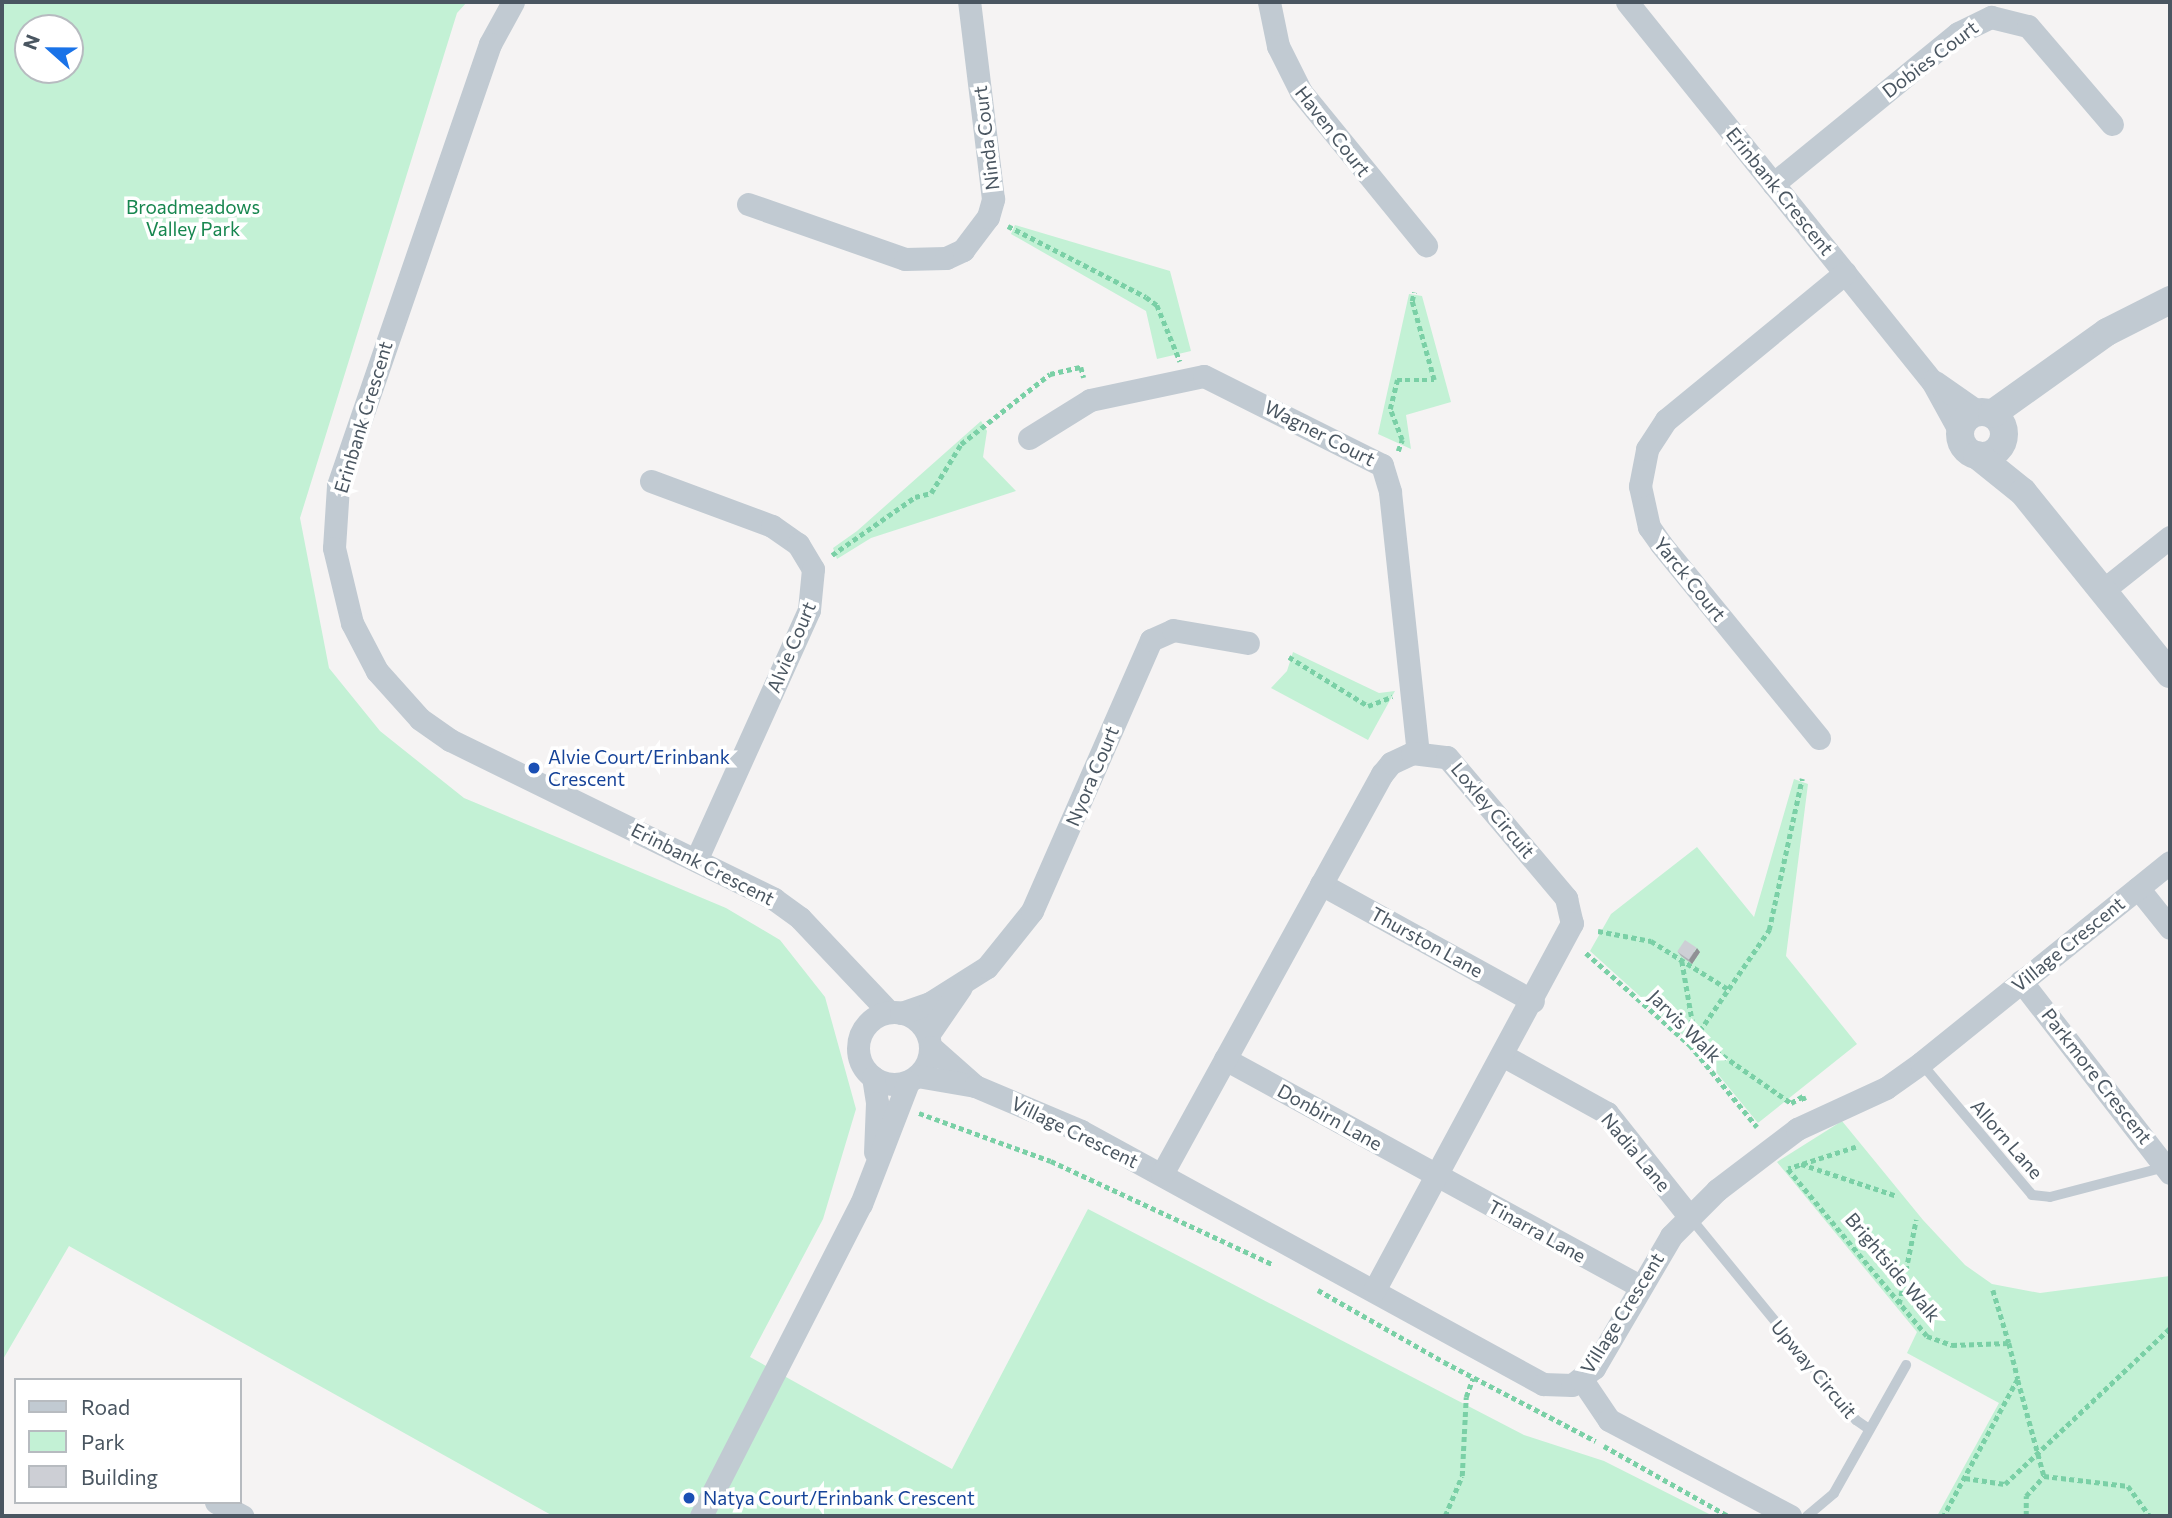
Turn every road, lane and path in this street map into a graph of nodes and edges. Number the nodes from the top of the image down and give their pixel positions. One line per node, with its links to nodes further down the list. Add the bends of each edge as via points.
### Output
1 (513, 2): 30 (street, Erinbank Crescent, via 490,44 347,454 335,518 337,574 361,646 395,694 420,719 450,740)
2 (969, 2): 8 (street, Ninda Court, via 991,176 993,199)
3 (1269, 2): 9 (street, Haven Court, via 1278,46 1301,92)
4 (1627, 2): 6 (street, Erinbank Crescent)
5 (2112, 124): 6 (street, Dobies Court, via 2028,26 1991,17 1958,33)
6 (1773, 184): 10 (street, Erinbank Crescent)
7 (748, 204): 8 (street, Ninda Court, via 893,255 925,261 963,250)
8 (988, 216): 13 (path, via 1157,305 1178,358)
9 (1426, 245)
10 (1845, 273): 15 (street, Erinbank Crescent, via 1932,381); 27 (street, Yarck Court, via 1666,419 1647,449 1640,477 1643,508 1661,544)
11 (1414, 292): 17 (path, via 1412,301 1434,380 1397,380 1391,409 1401,448)
12 (2170, 300): 15 (street, via 2107,332)
13 (1192, 376): 14 (street, Wagner Court); 17 (street, Wagner Court, via 1218,382)
14 (1090, 400): 16 (street, Wagner Court); 21 (path, via 1081,367 1050,374 961,444 931,493 915,497)
15 (1987, 427): 19 (street); 19 (street, via 1992,454 1977,455)
16 (1029, 438)
17 (1382, 465): 26 (street, Wagner Court, via 1390,492)
18 (651, 481): 30 (street, Alvie Court, via 772,526 798,544 813,569 809,610)
19 (2023, 492): 22 (street)
20 (2170, 537): 22 (street)
21 (832, 555)
22 (2102, 591): 25 (street)
23 (1248, 643): 40 (street, Nyora Court, via 1173,631 1151,640 1032,911 1012,941)
24 (1289, 657): 26 (path, via 1368,706)
25 (2170, 674)
26 (1411, 694): 28 (street, Wagner Court)
27 (1819, 738)
28 (1418, 753): 32 (street, via 1402,756 1382,774); 42 (street, Loxley Circuit, via 1436,753 1456,764 1566,898 1572,923)
29 (1802, 779): 41 (path, via 1775,914)
30 (696, 858): 37 (street, Erinbank Crescent, via 775,899 800,918)
31 (2170, 862): 33 (street, Village Crescent)
32 (1321, 884): 42 (street, Thurston Lane); 49 (street)
33 (2138, 888): 34 (street); 39 (street, Village Crescent)
34 (2170, 928)
35 (1598, 932): 38 (path, via 1651,941)
36 (1586, 953): 47 (path, Jarvis Walk)
37 (838, 961): 43 (street, Erinbank Crescent); 44 (street, Erinbank Crescent)
38 (1682, 961): 41 (path); 45 (path)
39 (2021, 981): 50 (street, Village Crescent); 61 (street, Parkmore Crescent)
40 (963, 984): 43 (street, Nyora Court); 46 (street, Nyora Court)
41 (1728, 989): 45 (path)
42 (1532, 1001): 48 (street, Loxley Circuit)
43 (895, 1012): 44 (street, via 878,1016); 46 (street, via 922,1024)
44 (862, 1033): 51 (street, via 859,1055)
45 (1695, 1036): 47 (path); 55 (path, via 1791,1103 1803,1096)
46 (929, 1041): 52 (street); 53 (street, Village Crescent)
47 (1690, 1045): 56 (path, Jarvis Walk)
48 (1502, 1055): 63 (street, Loxley Circuit); 65 (street, Nadia Lane, via 1607,1113)
49 (1225, 1059): 62 (street); 63 (street, Donbirn Lane)
50 (1921, 1063): 55 (street, Village Crescent, via 1886,1088); 61 (lane, Allorn Lane, via 2032,1195 2050,1196)
51 (873, 1077): 52 (street, via 887,1084); 60 (street, via 877,1103)
52 (913, 1079): 53 (street, Village Crescent); 54 (street)
53 (975, 1086): 62 (street, Village Crescent, via 1081,1131)
54 (901, 1107): 60 (street); 67 (path, via 1051,1161)
55 (1815, 1120): 58 (path); 65 (street, Village Crescent, via 1765,1153)
56 (1757, 1127)
57 (1856, 1147): 58 (path)
58 (1832, 1154): 59 (path)
59 (1801, 1164): 64 (path); 72 (path, Brightside Walk, via 1788,1169)
60 (874, 1166): 85 (street, via 861,1204)
61 (2168, 1170)
62 (1162, 1174): 70 (street, Village Crescent)
63 (1436, 1175): 69 (street, Tinarra Lane); 70 (street, Loxley Circuit)
64 (1897, 1196)
65 (1689, 1216): 69 (street, Village Crescent); 79 (lane, Upway Circuit, via 1856,1420)
66 (1916, 1220): 72 (path)
67 (1287, 1271)
68 (1310, 1285): 76 (path)
69 (1639, 1286): 78 (street, Village Crescent, via 1594,1368)
70 (1374, 1290): 78 (street, Village Crescent, via 1543,1384 1572,1385)
71 (1993, 1290): 74 (path)
72 (1899, 1305): 74 (path, Brightside Walk, via 1940,1344)
73 (2170, 1328): 80 (path)
74 (2009, 1343): 77 (path)
75 (1906, 1365): 79 (lane)
76 (1473, 1378): 86 (path, via 1466,1397 1461,1476); 87 (path)
77 (2018, 1379): 80 (path); 82 (path)
78 (1582, 1380): 88 (street, via 1609,1420)
79 (1869, 1429): 90 (lane, Upway Circuit, via 1835,1493)
80 (2040, 1450): 81 (path); 82 (path, via 2005,1484)
81 (2044, 1476): 92 (path, via 2026,1496); 93 (path, via 2127,1486)
82 (1965, 1478): 91 (path)
83 (220, 1504): 84 (street)
84 (242, 1516)
85 (701, 1516)
86 (1446, 1516)
87 (1728, 1516)
88 (1790, 1516)
89 (1801, 1516): 90 (street, Upway Circuit)
90 (1807, 1516)
91 (1944, 1516)
92 (2026, 1516)
93 (2150, 1516)

